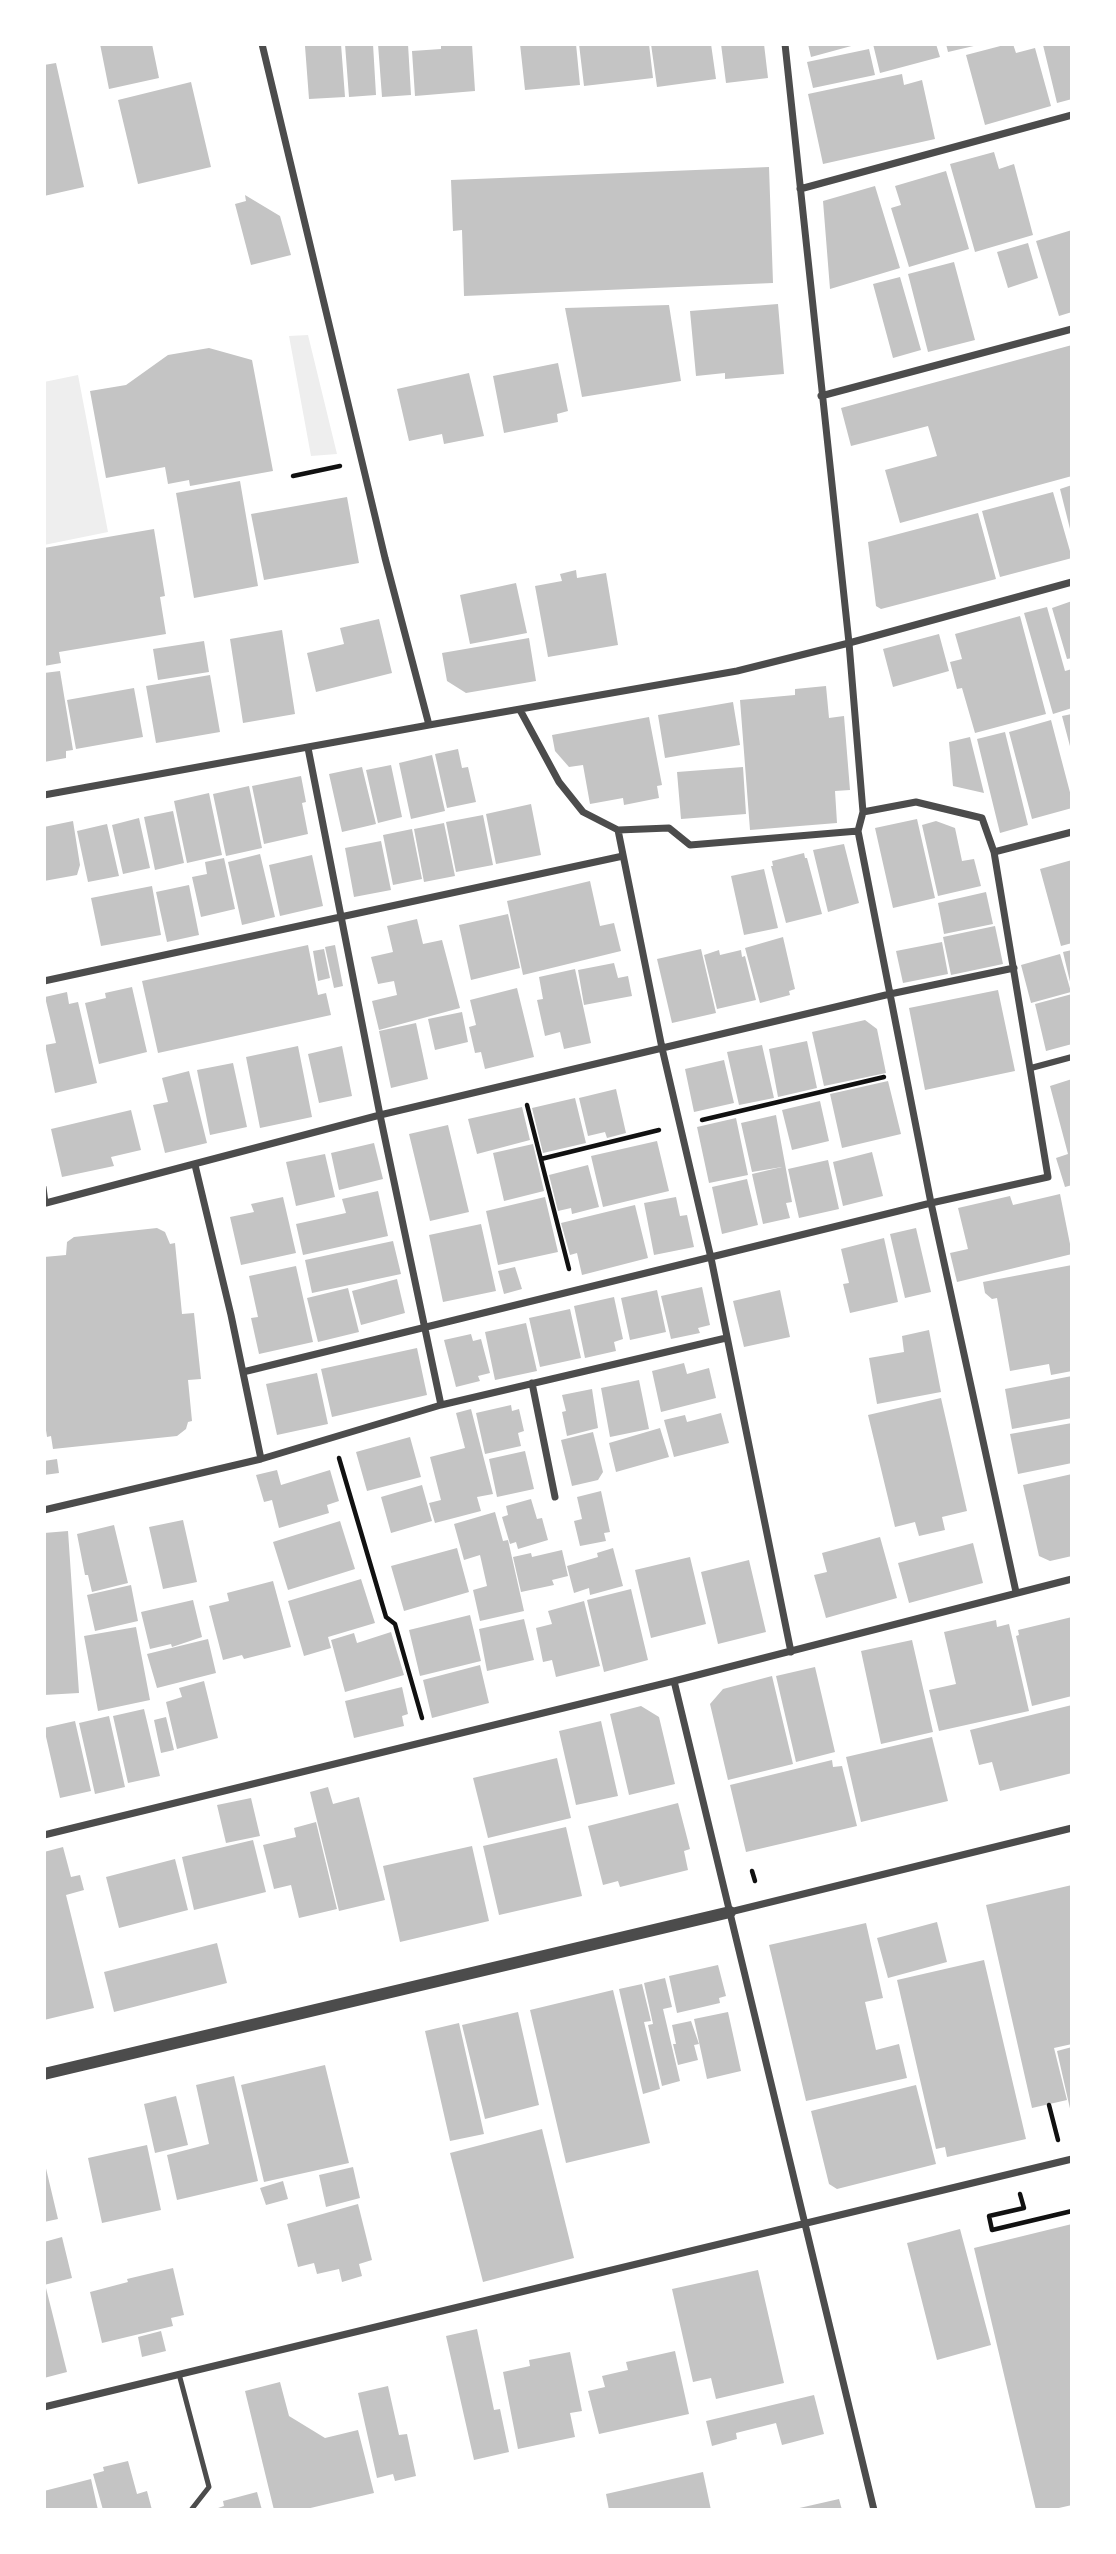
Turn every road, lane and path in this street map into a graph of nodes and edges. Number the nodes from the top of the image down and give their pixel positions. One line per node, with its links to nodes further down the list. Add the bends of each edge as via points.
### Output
1 (262, 44): 12 (street)
2 (785, 44): 4 (street)
3 (1072, 114): 4 (street)
4 (800, 189): 6 (street)
5 (1072, 329): 6 (street)
6 (821, 396): 10 (street)
7 (336, 467): 8 (path)
8 (293, 476)
9 (1072, 582): 10 (street)
10 (849, 643): 11 (street, via 737,671); 15 (street)
11 (520, 710): 12 (street); 16 (street, via 559,782 583,812)
12 (429, 725): 13 (street)
13 (309, 748): 14 (street); 21 (street)
14 (44, 795)
15 (863, 813): 17 (street); 19 (street, via 916,802 982,818)
16 (618, 830): 17 (street, via 669,828 690,845); 20 (street)
17 (858, 831): 24 (street)
18 (1072, 832): 19 (street)
19 (994, 852): 22 (street)
20 (623, 856): 21 (street); 25 (street)
21 (341, 917): 23 (street); 30 (street)
22 (1014, 968): 24 (street); 27 (street)
23 (44, 981)
24 (890, 994): 25 (street); 28 (street)
25 (662, 1048): 29 (street); 31 (street)
26 (1072, 1057): 27 (street)
27 (1031, 1068): 36 (street, via 1048,1177)
28 (906, 1072): 31 (path); 36 (street)
29 (522, 1082): 30 (street); 32 (path)
30 (380, 1115): 33 (street); 39 (street)
31 (681, 1125): 32 (path); 37 (street)
32 (541, 1158): 38 (path)
33 (195, 1165): 35 (street); 41 (street)
34 (44, 1187): 35 (lane)
35 (46, 1203)
36 (931, 1203): 37 (street); 49 (street)
37 (711, 1258): 38 (street); 40 (street)
38 (574, 1291): 39 (street)
39 (426, 1326): 41 (street); 43 (street)
40 (726, 1338): 42 (street); 50 (street)
41 (243, 1372): 45 (street)
42 (532, 1383): 43 (street); 46 (street)
43 (441, 1405): 44 (street)
44 (333, 1437): 45 (street); 52 (path)
45 (261, 1459): 47 (street)
46 (555, 1497)
47 (44, 1510)
48 (1072, 1579): 49 (street)
49 (1016, 1592): 50 (street)
50 (791, 1652): 51 (street)
51 (674, 1681): 52 (street); 55 (street)
52 (428, 1741): 54 (street)
53 (1072, 1828): 55 (street)
54 (44, 1835)
55 (730, 1912): 56 (street); 62 (street)
56 (44, 2074)
57 (1049, 2105): 58 (path)
58 (1059, 2144)
59 (1072, 2160): 62 (street)
60 (1020, 2193): 61 (path, via 1024,2208 989,2216 992,2230)
61 (1072, 2211)
62 (805, 2224): 63 (street); 66 (street)
63 (179, 2374): 64 (street); 65 (lane, via 209,2487)
64 (44, 2407)
65 (191, 2510)
66 (874, 2510)

